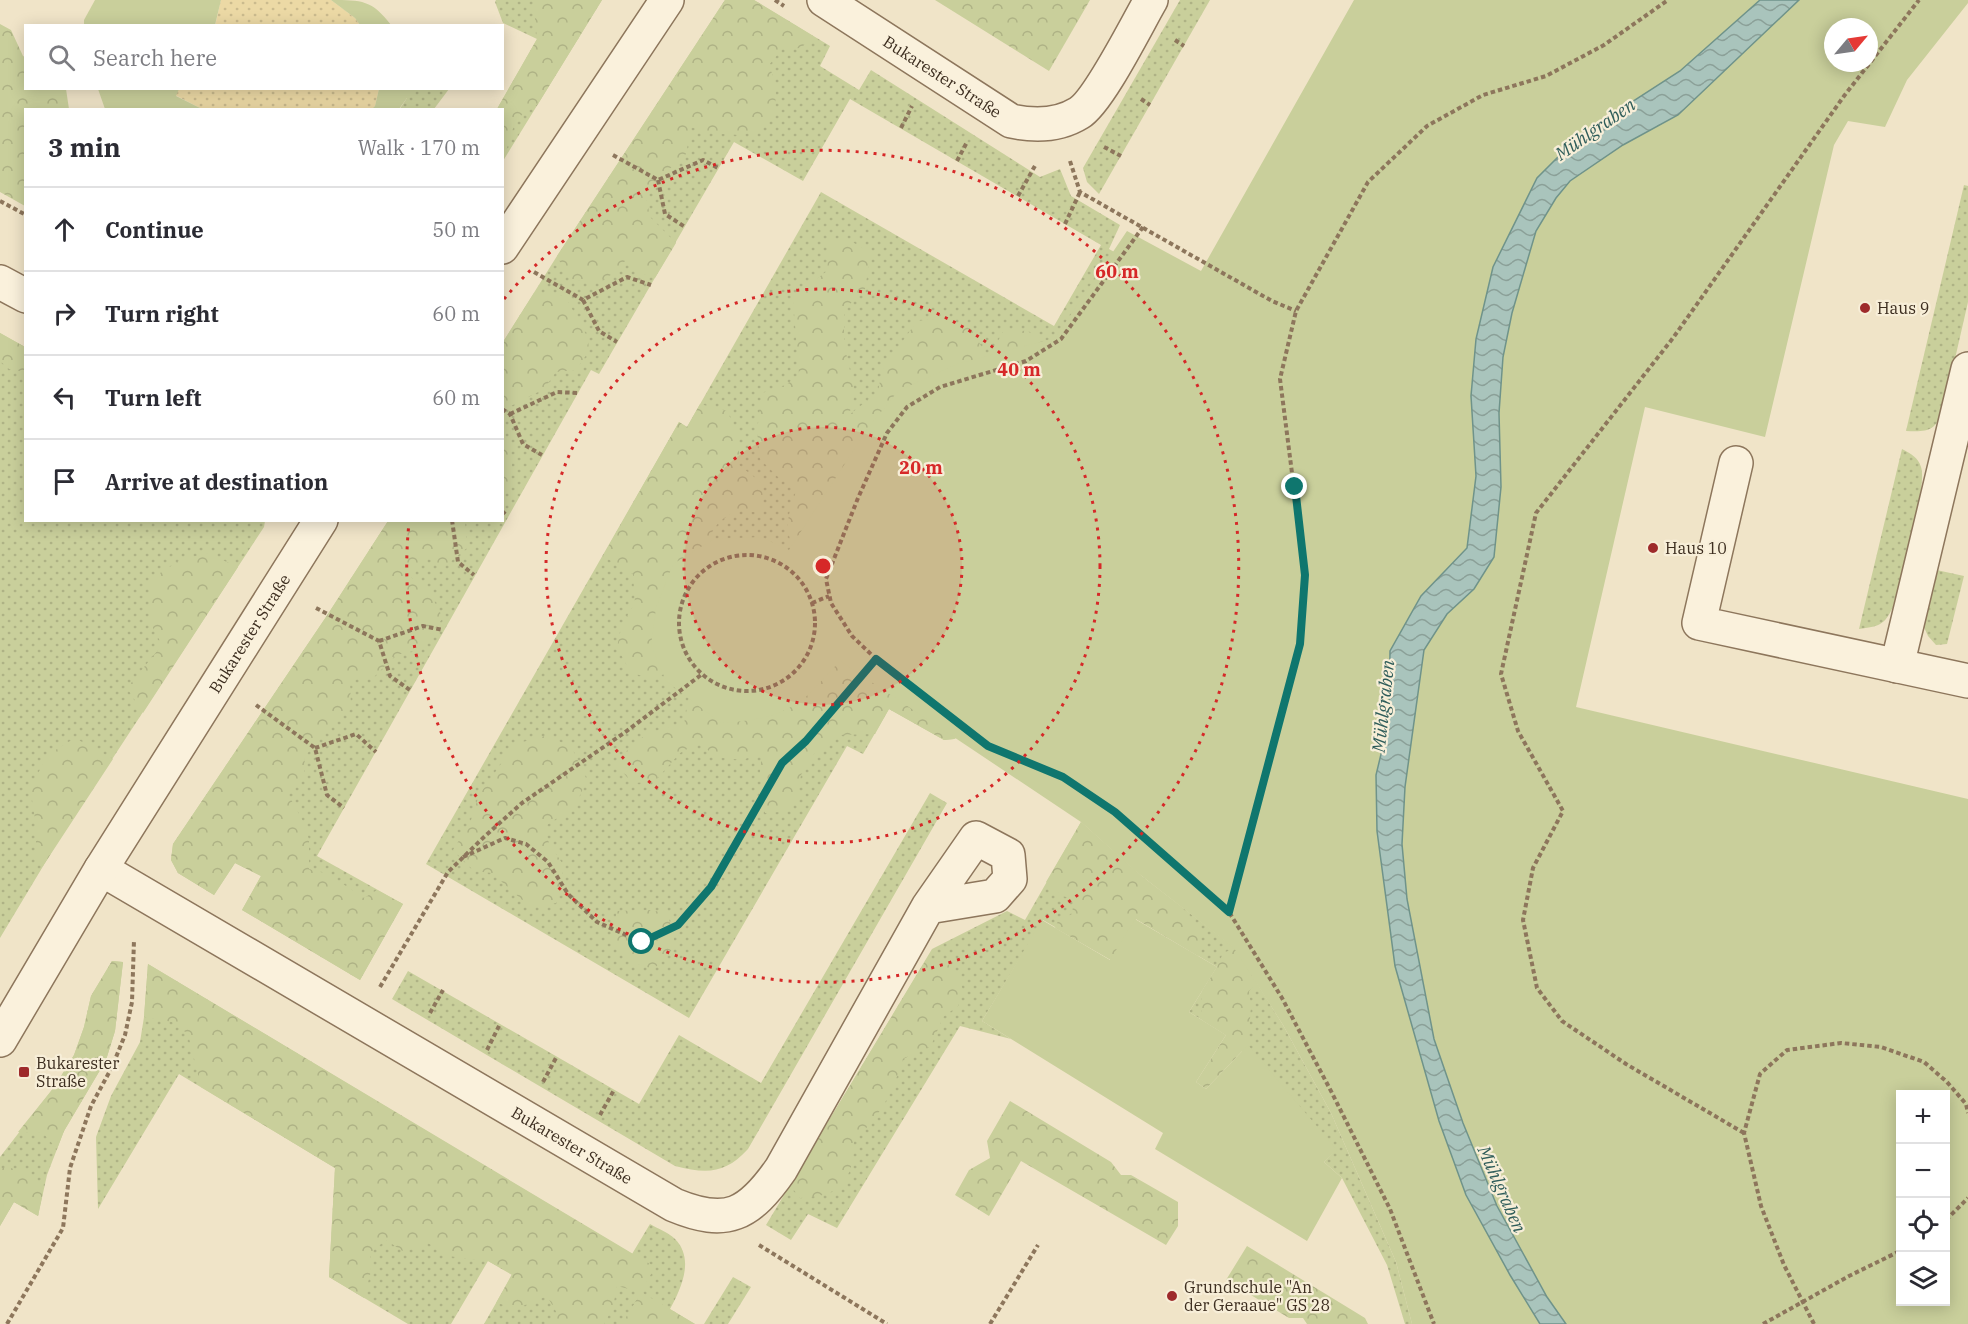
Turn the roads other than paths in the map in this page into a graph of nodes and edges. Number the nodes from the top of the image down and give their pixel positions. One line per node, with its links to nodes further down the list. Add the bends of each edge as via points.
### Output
1 (668, 0): 4 (street)
2 (824, 0): 3 (street, Bukarester Straße, via 1011,121 1032,126 1079,113 1094,97)
3 (1151, 0)
4 (504, 244)
5 (0, 282): 6 (street)
6 (24, 295)
7 (1968, 369): 10 (street)
8 (1736, 463): 10 (street, via 1699,623)
9 (320, 522): 12 (street, Bukarester Straße)
10 (1897, 666): 11 (street)
11 (1968, 681)
12 (101, 869): 13 (street, Bukarester Straße, via 674,1205 698,1215 718,1217 735,1213 753,1201 781,1169); 14 (street, Bukarester Straße)
13 (928, 907)
14 (0, 1040)

